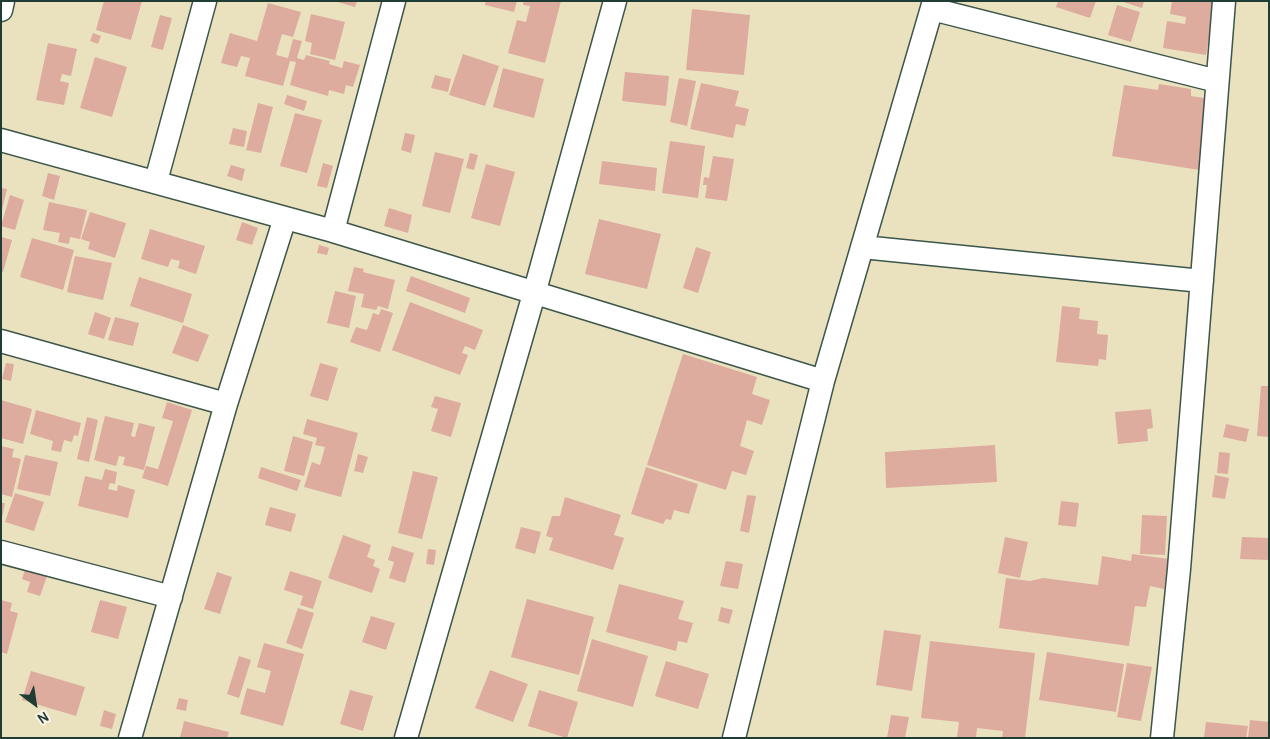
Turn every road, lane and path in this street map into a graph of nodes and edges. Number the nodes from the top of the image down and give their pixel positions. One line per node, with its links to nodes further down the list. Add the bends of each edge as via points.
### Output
1 (4, 1): 7 (street)
2 (205, 1): 10 (street)
3 (394, 1): 12 (street)
4 (615, 1): 15 (street)
5 (1224, 1): 8 (street)
6 (933, 5): 8 (street); 13 (street)
7 (1, 10)
8 (1217, 81): 14 (street)
9 (1, 140): 10 (street)
10 (156, 181): 11 (street)
11 (285, 218): 12 (street); 18 (street)
12 (333, 231): 15 (street)
13 (862, 247): 14 (street); 17 (street)
14 (1202, 281): 24 (street)
15 (534, 294): 17 (street); 22 (street)
16 (1, 341): 18 (street)
17 (823, 381): 23 (street)
18 (226, 404): 20 (street)
19 (1, 552): 20 (street)
20 (171, 596): 21 (street)
21 (130, 738)
22 (406, 738)
23 (734, 738)
24 (1162, 738)

